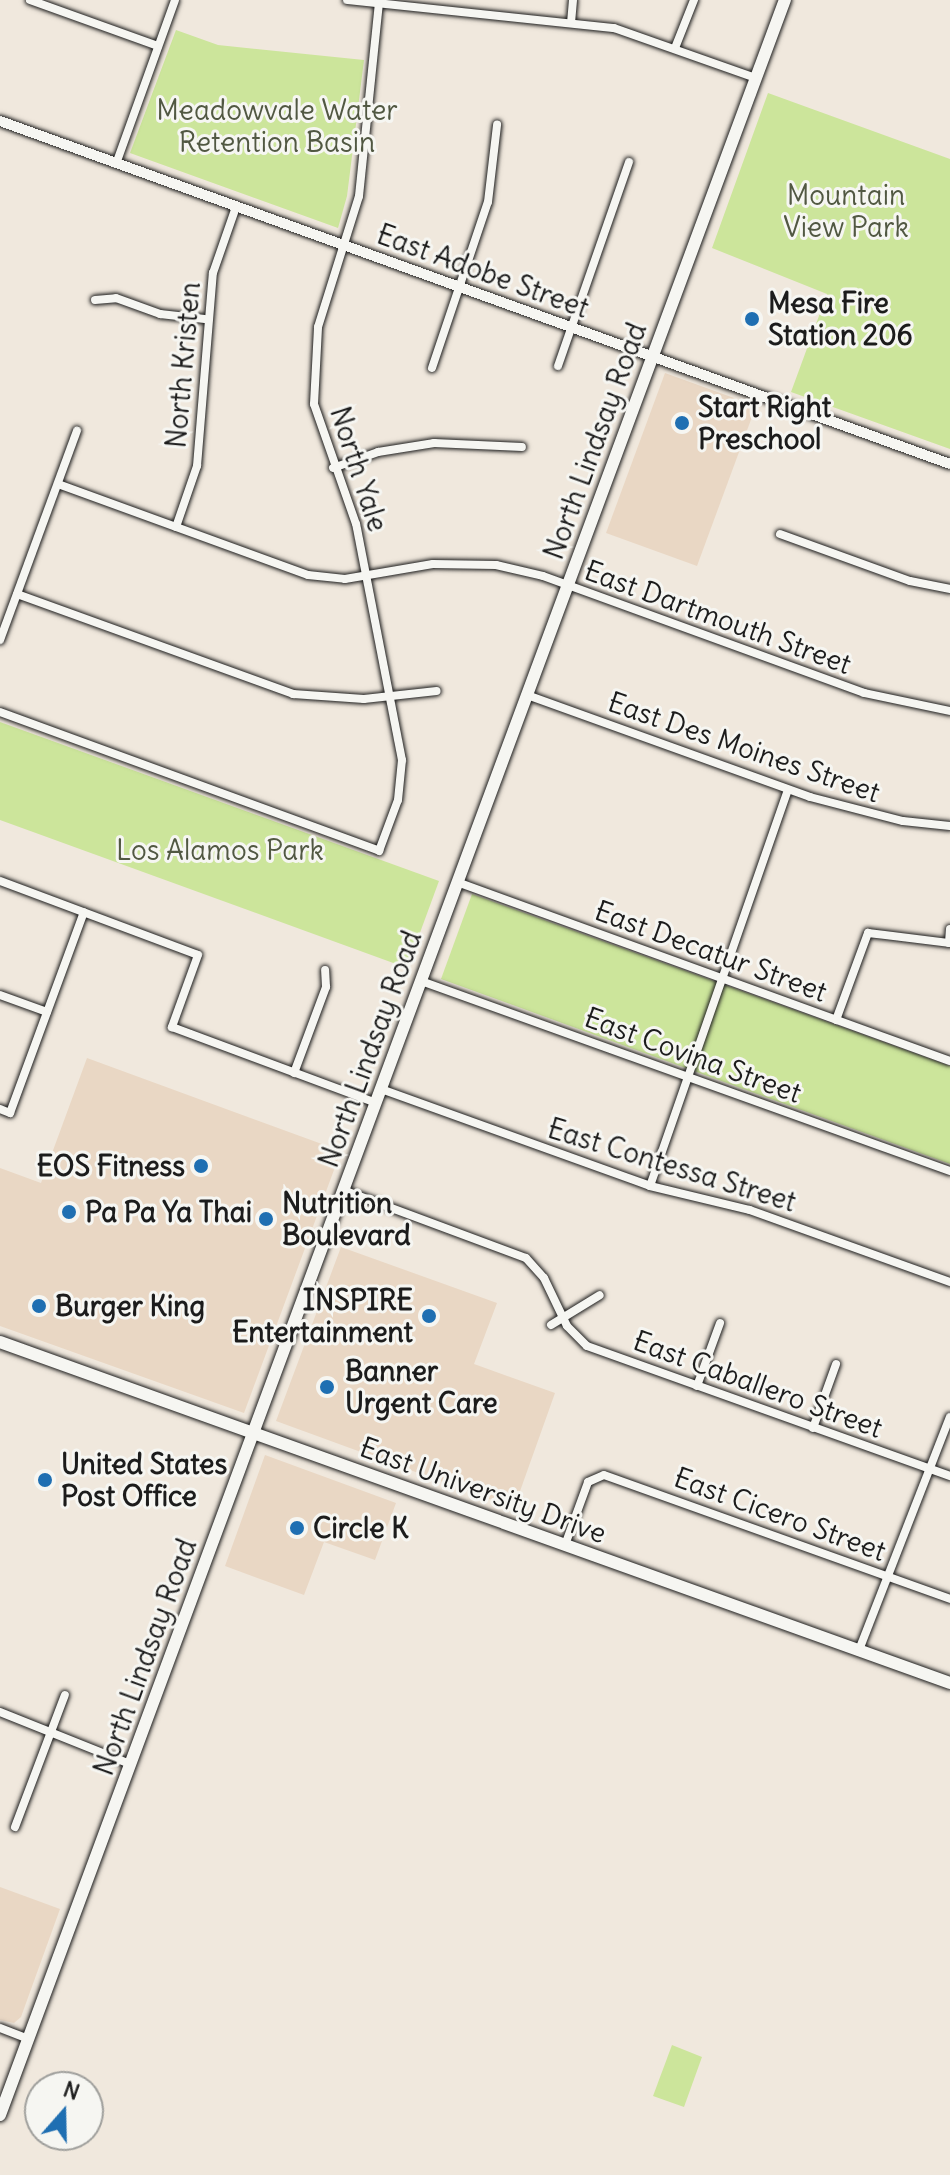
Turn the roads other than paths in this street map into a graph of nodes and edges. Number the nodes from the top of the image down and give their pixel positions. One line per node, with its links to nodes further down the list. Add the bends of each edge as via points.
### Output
1 (30, 0): 8 (street)
2 (175, 0): 10 (street)
3 (347, 0): 7 (street)
4 (573, 0): 9 (street)
5 (694, 0): 11 (street)
6 (785, 0): 12 (main road, North Lindsay Road)
7 (379, 3): 9 (street); 18 (street, North Yale, via 361,180)
8 (54, 4): 10 (street)
9 (571, 23): 11 (street, via 614,28)
10 (158, 46): 16 (street)
11 (675, 48): 12 (street)
12 (756, 78): 23 (main road, North Lindsay Road)
13 (0, 121): 16 (street, East Adobe Street)
14 (497, 125): 19 (street, via 488,202)
15 (629, 162): 22 (street)
16 (116, 164): 17 (street, East Adobe Street)
17 (236, 207): 18 (street, East Adobe Street); 21 (street, North Kristen, via 213,273)
18 (345, 246): 19 (street, East Adobe Street); 29 (street, North Yale, via 318,327 314,404)
19 (460, 288): 22 (street, East Adobe Street); 25 (street)
20 (95, 300): 21 (street, via 116,298 160,314)
21 (205, 319): 31 (street, North Kristen, via 204,413 197,466)
22 (571, 328): 23 (street, East Adobe Street); 24 (street)
23 (652, 357): 28 (street, East Adobe Street); 34 (main road, North Lindsay Road)
24 (558, 366)
25 (432, 368)
26 (77, 431): 30 (street)
27 (522, 447): 29 (street, via 434,443 378,452)
28 (950, 464)
29 (333, 468): 33 (street, North Yale, via 356,524)
30 (58, 484): 31 (street, East Dartmouth Street); 36 (street)
31 (176, 527): 33 (street, East Dartmouth Street, via 308,575)
32 (780, 534): 35 (street, via 910,581)
33 (367, 575): 34 (street, East Dartmouth Street, via 433,564 496,565); 39 (street, North Yale)
34 (567, 586): 40 (main road, North Lindsay Road); 41 (street, East Dartmouth Street, via 864,693)
35 (950, 589)
36 (17, 594): 37 (street); 39 (street, via 293,694 364,699)
37 (0, 640)
38 (437, 691): 39 (street)
39 (390, 695): 42 (street, North Yale, via 402,760 398,800 379,851)
40 (527, 695): 43 (street, East Des Moines Street); 46 (main road, North Lindsay Road)
41 (950, 711)
42 (0, 712)
43 (788, 790): 44 (street, East Des Moines Street, via 851,809); 51 (street)
44 (950, 826)
45 (0, 881): 47 (street)
46 (457, 882): 51 (street, East Decatur Street); 52 (main road, North Lindsay Road)
47 (84, 912): 54 (street); 57 (street, via 198,955 172,1027)
48 (950, 929): 49 (street)
49 (950, 943): 55 (street, via 868,933)
50 (325, 970): 57 (street, via 326,987)
51 (719, 978): 55 (street, East Decatur Street); 58 (street)
52 (421, 981): 58 (street, East Covina Street); 59 (main road, North Lindsay Road)
53 (0, 995): 54 (street)
54 (47, 1012): 61 (street)
55 (836, 1020): 56 (street, East Decatur Street)
56 (950, 1061)
57 (294, 1073): 60 (street)
58 (689, 1077): 62 (street, East Covina Street); 63 (street)
59 (381, 1089): 60 (main road, North Lindsay Road); 63 (street, East Contessa Street)
60 (376, 1103): 64 (main road, North Lindsay Road)
61 (5, 1111)
62 (950, 1171)
63 (650, 1186): 65 (street, East Contessa Street, via 750,1210)
64 (343, 1190): 67 (street, East Caballero Street, via 526,1258 544,1278); 75 (main road, North Lindsay Road)
65 (950, 1282)
66 (600, 1295): 67 (street)
67 (562, 1318): 69 (street); 72 (street, East Caballero Street, via 587,1346)
68 (720, 1323): 72 (street)
69 (551, 1325)
70 (0, 1342): 75 (main road, East University Drive)
71 (836, 1364): 74 (street)
72 (697, 1386): 74 (street, East Caballero Street)
73 (950, 1417): 76 (street)
74 (813, 1428): 76 (street, East Caballero Street)
75 (253, 1433): 78 (main road, East University Drive); 86 (main road, North Lindsay Road)
76 (927, 1468): 77 (street, East Caballero Street); 79 (street)
77 (950, 1476)
78 (565, 1545): 79 (street, East Cicero Street, via 595,1475); 81 (main road, East University Drive)
79 (887, 1576): 80 (street, East Cicero Street); 81 (street)
80 (950, 1599)
81 (859, 1650): 82 (main road, East University Drive)
82 (950, 1683)
83 (65, 1695): 85 (street)
84 (0, 1712): 85 (street)
85 (50, 1734): 86 (street); 87 (street)
86 (130, 1764): 89 (main road, North Lindsay Road)
87 (15, 1827)
88 (0, 2028): 89 (street)
89 (28, 2039): 90 (main road, North Lindsay Road)
90 (0, 2115)

